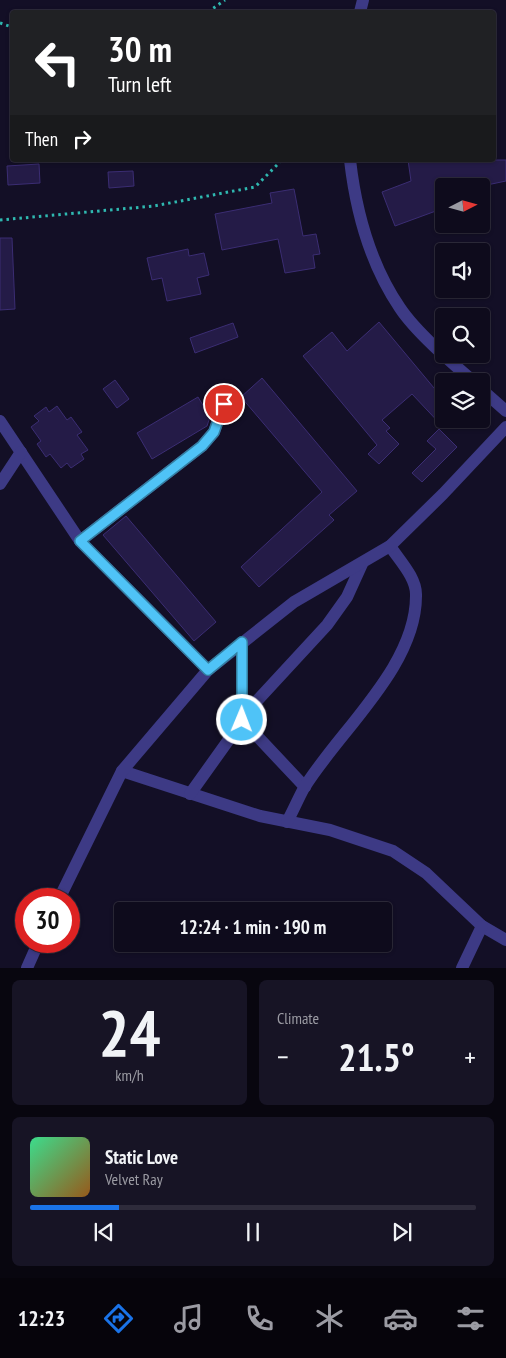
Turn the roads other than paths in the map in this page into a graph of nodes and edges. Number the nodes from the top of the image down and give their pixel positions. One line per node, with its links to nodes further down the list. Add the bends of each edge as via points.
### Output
1 (350, 162): 2 (street, via 354,198 375,263 400,309)
2 (464, 373)
3 (228, 390): 10 (street, via 214,432 202,446)
4 (490, 397): 5 (street)
5 (506, 411)
6 (0, 421): 8 (street)
7 (506, 427): 11 (street)
8 (21, 452): 9 (street); 10 (street)
9 (0, 484)
10 (80, 541): 14 (street)
11 (390, 546): 12 (street); 17 (street, via 411,579 416,595 410,632 383,683)
12 (362, 564): 13 (street, via 294,602); 15 (street, via 347,597 327,625)
13 (242, 642): 14 (street); 15 (street)
14 (208, 670): 16 (street)
15 (242, 720): 17 (street); 18 (street)
16 (122, 770): 18 (street); 20 (street)
17 (305, 787): 19 (street)
18 (190, 794): 19 (street)
19 (287, 822): 21 (street, via 330,830 393,851 426,873)
20 (64, 888)
21 (482, 926): 22 (street); 25 (street)
22 (506, 940)
23 (34, 953): 24 (street)
24 (27, 968)
25 (462, 968)

